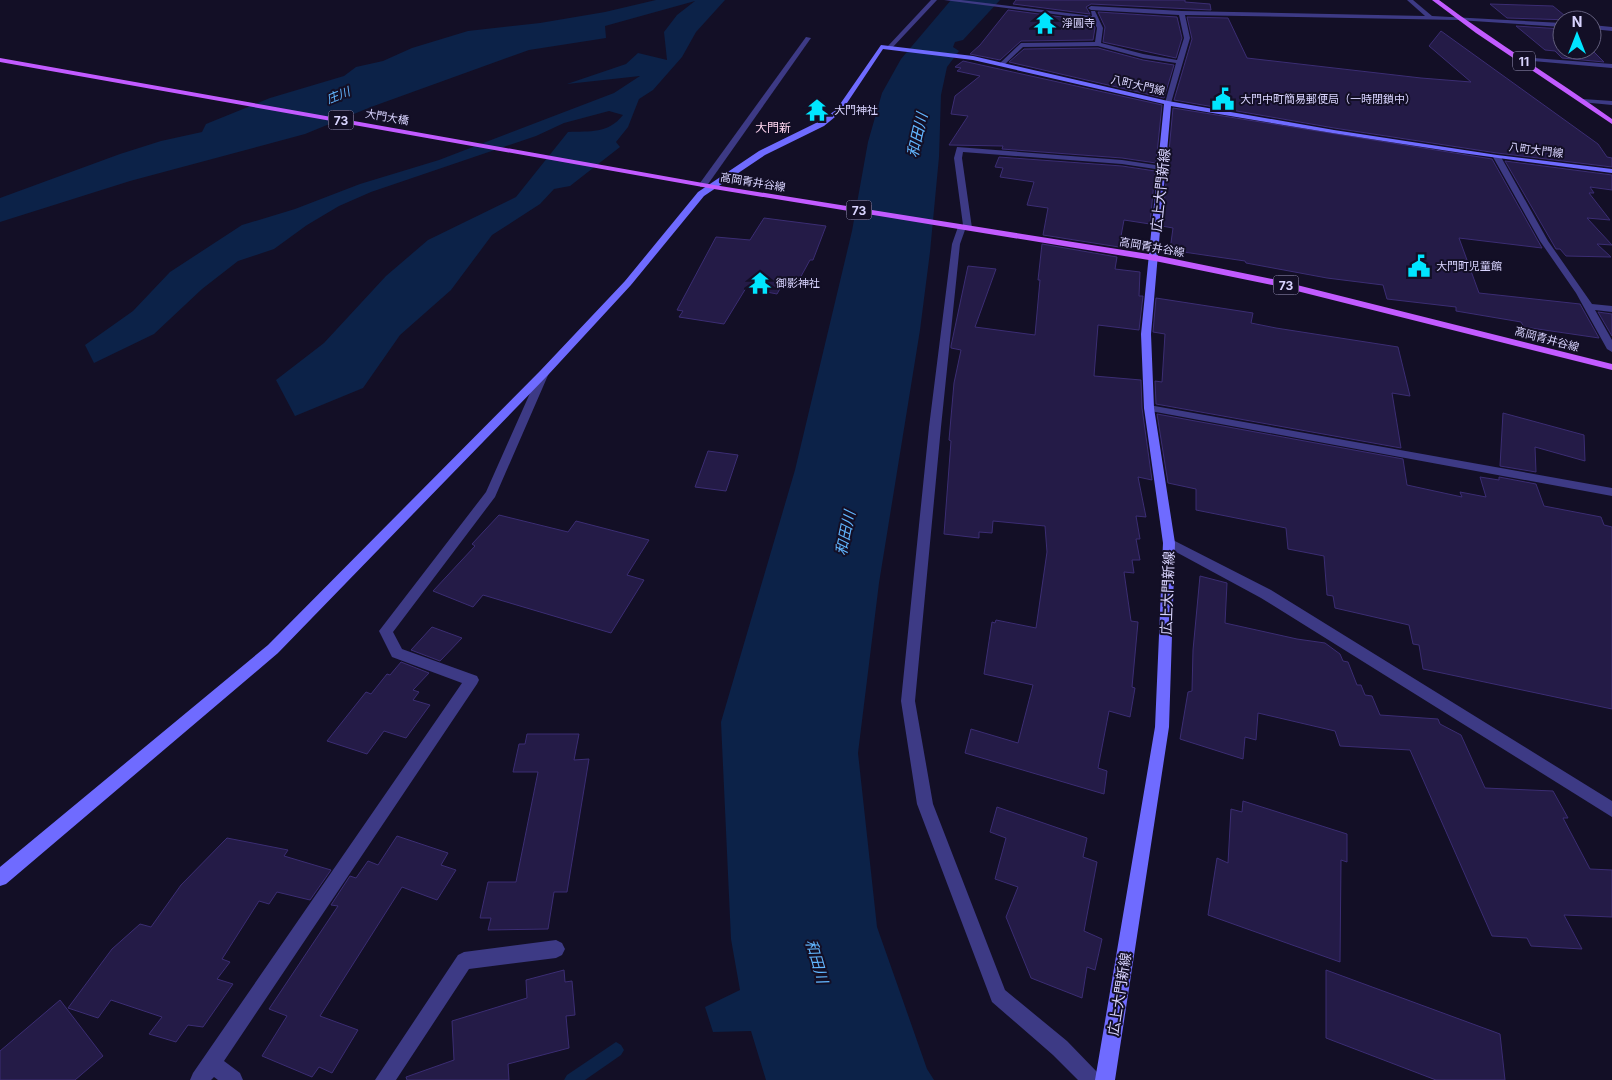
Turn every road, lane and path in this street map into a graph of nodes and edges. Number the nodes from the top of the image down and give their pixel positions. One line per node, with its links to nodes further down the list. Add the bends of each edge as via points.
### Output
1 (934, 0): 14 (street)
2 (947, 0): 8 (street)
3 (1091, 0): 6 (street)
4 (1410, 0): 9 (street)
5 (1435, 0): 10 (main road, 11)
6 (1091, 8): 7 (street); 8 (street)
7 (1182, 13): 9 (street); 17 (street, via 1187,38)
8 (1097, 18): 13 (street, via 1100,28)
9 (1432, 18): 10 (street)
10 (1458, 18): 11 (street); 15 (main road, 11)
11 (1552, 24)
12 (808, 38): 28 (street)
13 (1098, 44): 17 (street); 18 (street, via 1021,45)
14 (890, 47): 18 (main road, 八町大門線); 29 (main road, via 881,47 839,111 821,124 762,153)
15 (1522, 59): 19 (street); 20 (main road, 11)
16 (0, 60): 27 (main road, 大門大橋 / 73)
17 (1179, 62): 21 (street)
18 (1001, 65): 21 (main road, 八町大門線)
19 (1612, 66)
20 (1583, 101): 22 (street); 23 (main road, 11)
21 (1168, 103): 24 (main road, 八町大門線); 25 (main road, 広上大門新線)
22 (1612, 103)
23 (1612, 122)
24 (1497, 157): 26 (main road, 八町大門線); 32 (street, via 1544,241)
25 (1162, 168): 30 (street, via 960,150); 31 (main road, 広上大門新線)
26 (1612, 171)
27 (682, 181): 28 (main road, 高岡青井谷線 / 73)
28 (702, 184): 29 (main road, 高岡青井谷線 / 73)
29 (714, 187): 30 (main road, 高岡青井谷線 / 73); 36 (main road, via 701,194 628,283)
30 (961, 227): 31 (main road, 高岡青井谷線 / 73); 47 (street, via 956,244 934,427 908,701 925,804 998,996 1060,1048)
31 (1154, 258): 35 (main road, 高岡青井谷線 / 73, via 1277,282); 37 (main road, 広上大門新線, via 1146,334)
32 (1589, 307): 33 (street); 34 (street)
33 (1612, 309)
34 (1612, 349)
35 (1612, 367)
36 (544, 374): 41 (main road, via 272,649); 43 (street, via 491,494 386,631 397,653 472,680)
37 (1149, 408): 38 (street); 39 (main road, 広上大門新線)
38 (1612, 492)
39 (1169, 543): 40 (street, via 1266,594); 48 (main road, 広上大門新線, via 1162,727)
40 (1612, 810)
41 (0, 878)
42 (556, 949): 46 (street, via 464,961)
43 (212, 1063): 44 (street); 45 (street)
44 (200, 1080)
45 (233, 1080)
46 (384, 1080)
47 (1092, 1080)
48 (1105, 1080)

